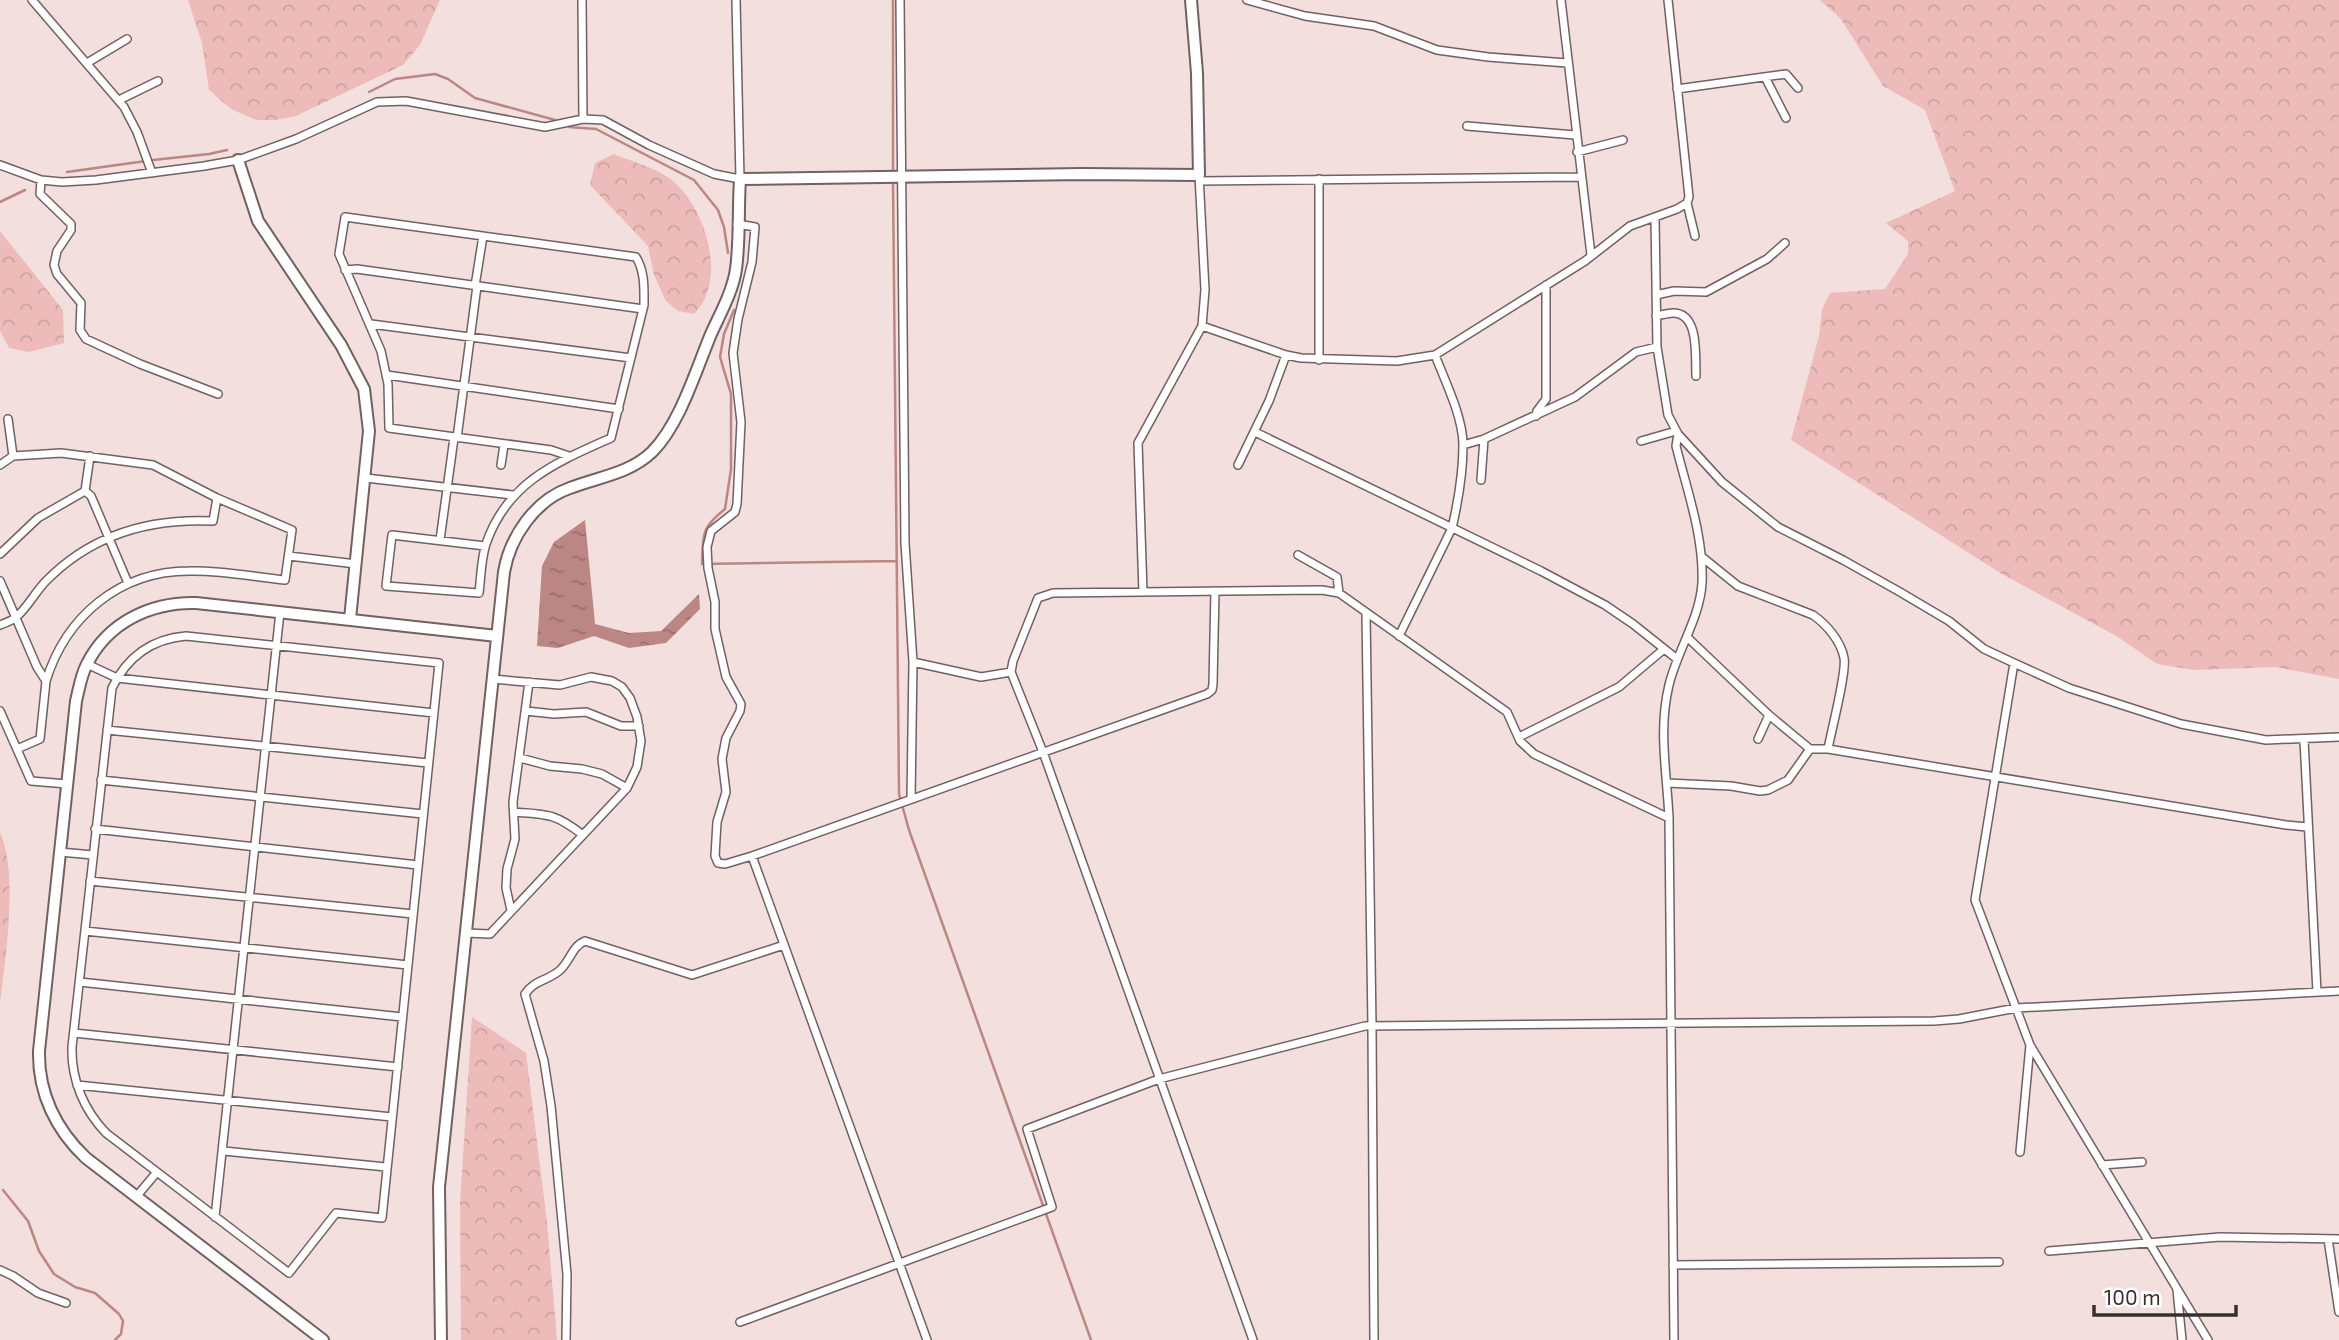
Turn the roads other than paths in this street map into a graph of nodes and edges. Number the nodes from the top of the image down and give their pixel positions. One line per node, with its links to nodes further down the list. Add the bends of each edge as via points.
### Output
1 (32, 0): 10 (street)
2 (583, 0): 18 (street)
3 (736, 0): 30 (street)
4 (901, 0): 27 (street)
5 (1191, 0): 29 (street)
6 (1247, 0): 11 (street, via 1305,16 1374,26 1437,50)
7 (1561, 0): 11 (street)
8 (1668, 0): 15 (street)
9 (127, 39): 10 (street)
10 (87, 63): 16 (street)
11 (1567, 63): 20 (street)
12 (1765, 77): 14 (street, via 1786,74); 15 (street); 17 (street)
13 (158, 81): 16 (street)
14 (1798, 88)
15 (1677, 89): 33 (street)
16 (119, 100): 26 (street)
17 (1786, 118)
18 (583, 119): 24 (street, via 545,127 406,101 377,102); 30 (street, via 603,120 682,160)
19 (1467, 127): 20 (street)
20 (1576, 135): 22 (street)
21 (1623, 140): 22 (street)
22 (1577, 152): 28 (street)
23 (0, 158): 25 (street)
24 (238, 160): 26 (street); 74 (street, via 258,221 341,345 364,389 369,431)
25 (0, 165): 32 (street)
26 (152, 173): 32 (street, via 78,182)
27 (903, 177): 29 (street, via 1082,174); 30 (street); 105 (street, via 905,543)
28 (1580, 177): 31 (street); 39 (street)
29 (1200, 178): 31 (street); 47 (street)
30 (740, 179): 35 (street)
31 (1319, 179): 53 (street)
32 (41, 180): 57 (street, via 40,194 71,224 54,265 81,303 80,330 86,339)
33 (1687, 203): 34 (street); 37 (street)
34 (1655, 218): 39 (street, via 1630,226); 43 (street)
35 (737, 224): 99 (street, via 736,271 729,293 667,431 641,460 615,474 566,489 541,505 514,540 505,563); 147 (street, via 755,227 733,353 741,422 737,504 732,516 711,531 707,556 720,653 728,683 741,704 722,759 726,792 717,822 715,856 718,863 725,864)
36 (483, 236): 40 (street, via 345,218 339,254); 42 (street); 44 (street, via 636,257 645,283)
37 (1695, 236)
38 (1785, 243): 43 (street, via 1767,259 1706,292)
39 (1591, 255): 41 (street)
40 (345, 270): 42 (street); 46 (street)
41 (1545, 285): 51 (street); 59 (street, via 1546,399)
42 (476, 286): 44 (street); 48 (street)
43 (1656, 295): 45 (street)
44 (643, 309): 52 (street)
45 (1656, 316): 49 (street); 55 (street, via 1673,313 1689,322)
46 (371, 324): 48 (street); 54 (street)
47 (1202, 326): 50 (street); 92 (street, via 1138,443)
48 (471, 337): 52 (street); 56 (street)
49 (1657, 347): 59 (street, via 1636,352 1575,397); 62 (street, via 1668,415)
50 (1286, 355): 53 (street); 61 (street)
51 (1435, 355): 53 (street, via 1397,361); 67 (street)
52 (631, 358): 58 (street)
53 (1319, 360)
54 (387, 375): 56 (street); 63 (street, via 389,428)
55 (1696, 376)
56 (464, 387): 58 (street); 63 (street)
57 (218, 394)
58 (618, 409): 70 (street, via 611,438)
59 (1536, 416): 64 (street)
60 (8, 419): 68 (street)
61 (1255, 432): 72 (street); 80 (street)
62 (1677, 432): 65 (street); 87 (street, via 1676,446); 106 (street, via 1721,482 1777,527 1900,592 1984,649)
63 (455, 438): 66 (street); 76 (street)
64 (1484, 439): 67 (street); 75 (street)
65 (1641, 441)
66 (504, 445): 70 (street); 73 (street)
67 (1463, 445): 80 (street)
68 (13, 456): 69 (street); 71 (street)
69 (90, 456): 77 (street); 79 (street, via 153,465)
70 (569, 456): 78 (street)
71 (0, 465)
72 (1238, 465)
73 (501, 466)
74 (366, 478): 76 (street); 88 (street)
75 (1481, 480)
76 (447, 488): 78 (street); 82 (street)
77 (85, 491): 81 (street); 84 (street, via 38,518)
78 (513, 495): 83 (street)
79 (218, 498): 81 (street, via 213,521 158,523); 86 (street, via 292,530)
80 (1452, 528): 100 (street); 103 (street, via 1605,605)
81 (108, 538): 90 (street); 96 (street, via 52,574)
82 (440, 540): 83 (street); 83 (street, via 392,535 386,586 479,593)
83 (485, 546)
84 (0, 554)
85 (1298, 555): 93 (street, via 1337,577)
86 (289, 556): 88 (street); 90 (street, via 285,580 190,570)
87 (1702, 557): 101 (street, via 1701,591); 127 (street, via 1738,586 1812,615 1839,645 1845,661)
88 (356, 564): 97 (street)
89 (0, 581): 96 (street)
90 (128, 583): 111 (street, via 96,602 78,620 59,648)
91 (1215, 591): 92 (street); 93 (street); 128 (street, via 1212,690)
92 (1143, 592): 108 (street, via 1038,598)
93 (1339, 593): 95 (street)
94 (280, 612): 97 (street); 102 (street); 107 (street, via 196,603 163,606 124,622)
95 (1366, 613): 100 (street); 165 (street)
96 (16, 618): 98 (street); 111 (street)
97 (349, 619): 99 (street)
98 (0, 625)
99 (497, 636): 110 (street)
100 (1399, 636): 120 (street, via 1507,712)
101 (1687, 637): 104 (street); 117 (street)
102 (276, 645): 109 (street, via 175,637 138,652); 113 (street); 116 (street, via 439,663)
103 (1664, 649): 104 (street); 120 (street, via 1625,683)
104 (1677, 659): 133 (street, via 1664,709)
105 (913, 662): 108 (street, via 981,677); 137 (street)
106 (2014, 663): 123 (street, via 2069,688 2181,724 2266,740); 131 (street)
107 (87, 664): 109 (street); 134 (street, via 76,701)
108 (1011, 672): 128 (street)
109 (117, 678): 113 (street); 119 (street)
110 (492, 679): 112 (street); 154 (street)
111 (46, 681): 125 (street, via 40,739)
112 (528, 682): 115 (street); 118 (street, via 560,685 591,677 612,681 630,698)
113 (271, 695): 116 (street); 124 (street)
114 (0, 710): 125 (street)
115 (526, 710): 118 (street, via 586,712 621,726); 129 (street)
116 (433, 713): 130 (street)
117 (1769, 715): 122 (street); 126 (street)
118 (639, 726): 135 (street, via 640,755)
119 (107, 730): 124 (street); 132 (street)
120 (1519, 737): 140 (street, via 1526,748 1549,763)
121 (2339, 737): 123 (street)
122 (1758, 739)
123 (2304, 740): 141 (street)
124 (267, 746): 130 (street); 136 (street)
125 (17, 749): 134 (street, via 31,781)
126 (1810, 749): 127 (street); 133 (street, via 1788,780 1760,792)
127 (1828, 749): 131 (street)
128 (1043, 752): 137 (street); 170 (street)
129 (520, 758): 135 (street, via 602,774); 138 (street)
130 (428, 763): 139 (street)
131 (1995, 777): 141 (street); 162 (street, via 1975,900)
132 (101, 780): 136 (street); 142 (street)
133 (1667, 783): 140 (street)
134 (67, 784): 145 (street)
135 (627, 788): 143 (street)
136 (262, 797): 139 (street); 144 (street)
137 (908, 800): 147 (street)
138 (514, 812): 143 (street, via 549,814); 151 (street, via 515,839 506,888)
139 (423, 814): 148 (street)
140 (1669, 818): 164 (street)
141 (2307, 827): 160 (street)
142 (95, 830): 144 (street); 146 (street)
143 (583, 835): 151 (street)
144 (256, 848): 148 (street); 150 (street)
145 (60, 852): 146 (street); 180 (street, via 39,1051 41,1081 56,1121 70,1142)
146 (93, 855): 149 (street)
147 (752, 856): 155 (street)
148 (418, 865): 152 (street)
149 (90, 881): 150 (street); 153 (street)
150 (250, 897): 152 (street); 156 (street)
151 (511, 910): 154 (street, via 490,934)
152 (413, 914): 157 (street)
153 (85, 931): 156 (street); 158 (street)
154 (466, 933): 196 (street, via 439,1187)
155 (784, 945): 187 (street); 197 (street, via 692,975 585,941 561,970 532,984 525,994 551,1106 568,1274)
156 (245, 947): 157 (street); 161 (street)
157 (408, 965): 163 (street)
158 (80, 982): 161 (street); 166 (street)
159 (2339, 991): 160 (street)
160 (2317, 992): 162 (street)
161 (239, 999): 163 (street); 168 (street)
162 (2016, 1008): 164 (street, via 1934,1021); 167 (street)
163 (402, 1017): 169 (street)
164 (1672, 1024): 165 (street); 188 (street)
165 (1372, 1027): 170 (street); 200 (street)
166 (74, 1033): 168 (street); 171 (street, via 72,1064)
167 (2030, 1045): 175 (street); 177 (street)
168 (234, 1049): 169 (street); 172 (street)
169 (398, 1067): 173 (street)
170 (1159, 1079): 187 (street, via 1027,1129 1052,1208); 199 (street)
171 (77, 1085): 172 (street); 179 (street, via 95,1123)
172 (229, 1100): 173 (street); 174 (street)
173 (392, 1117): 178 (street)
174 (224, 1151): 178 (street); 181 (street)
175 (2020, 1152)
176 (2142, 1163): 177 (street)
177 (2102, 1165): 184 (street)
178 (386, 1167): 181 (street, via 382,1218 336,1213 289,1273)
179 (157, 1172): 180 (street); 181 (street)
180 (136, 1197): 194 (street)
181 (215, 1217)
182 (2329, 1239): 183 (street); 184 (street); 192 (street)
183 (2339, 1239)
184 (2149, 1242): 185 (street); 190 (street)
185 (2049, 1251)
186 (1999, 1262): 188 (street)
187 (899, 1263): 193 (street); 198 (street)
188 (1673, 1265): 201 (street)
189 (0, 1270): 191 (street)
190 (2177, 1289): 202 (street); 203 (street)
191 (66, 1304)
192 (2339, 1312)
193 (740, 1322)
194 (309, 1336): 195 (street)
195 (323, 1340)
196 (441, 1340)
197 (566, 1340)
198 (927, 1340)
199 (1253, 1340)
200 (1374, 1340)
201 (1674, 1340)
202 (2182, 1340)
203 (2208, 1340)

